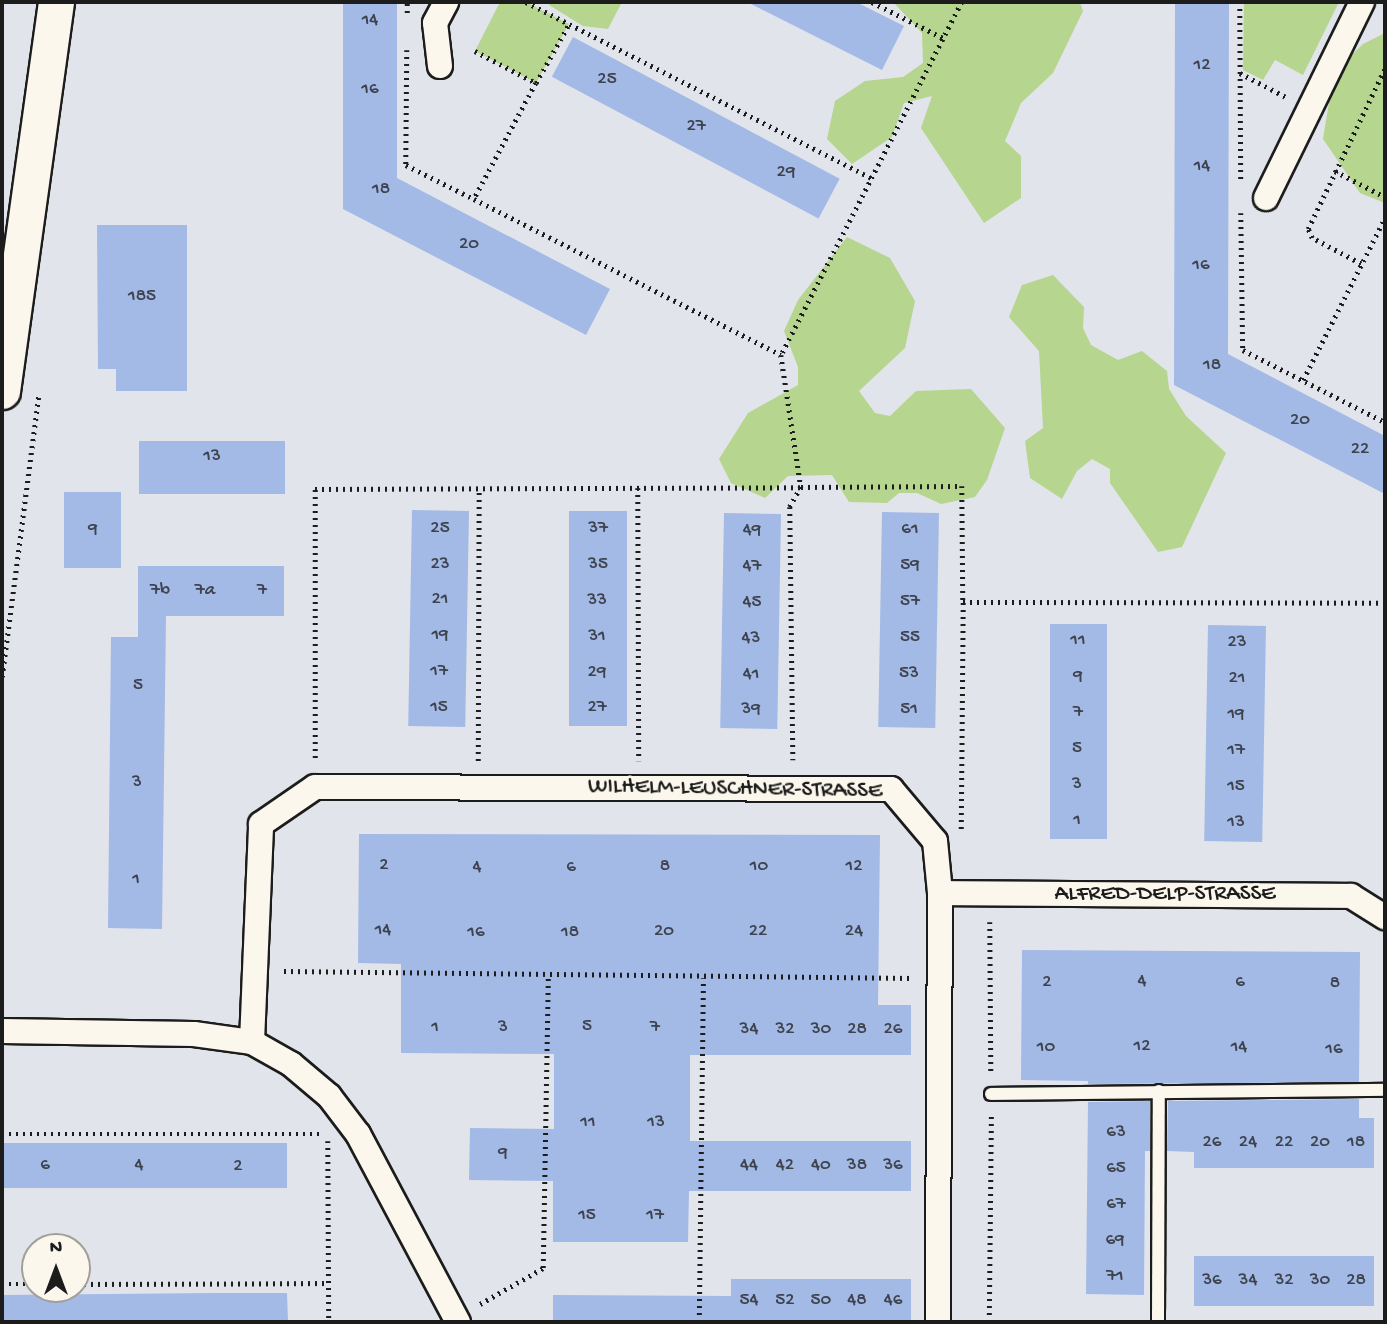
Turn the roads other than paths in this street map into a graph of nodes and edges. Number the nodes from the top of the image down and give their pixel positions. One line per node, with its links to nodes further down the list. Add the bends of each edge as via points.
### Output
1 (56, 2): 6 (street)
2 (446, 2): 4 (street, via 435,23)
3 (1362, 2): 5 (street, via 1309,108)
4 (440, 66)
5 (1254, 198)
6 (2, 391)
7 (940, 894): 8 (street, ALFRED-DELP-STRASSE, via 1351,896); 10 (street, WILHELM-LEUSCHNER-STRASSE, via 935,841 891,789 315,787 261,824); 15 (street)
8 (1385, 917)
9 (2, 1031): 10 (street, via 194,1034)
10 (252, 1042): 14 (street, via 291,1064 329,1096 358,1134)
11 (1385, 1090): 12 (lane)
12 (1158, 1091): 13 (lane); 16 (lane)
13 (992, 1094)
14 (457, 1320)
15 (938, 1322)
16 (1158, 1322)

